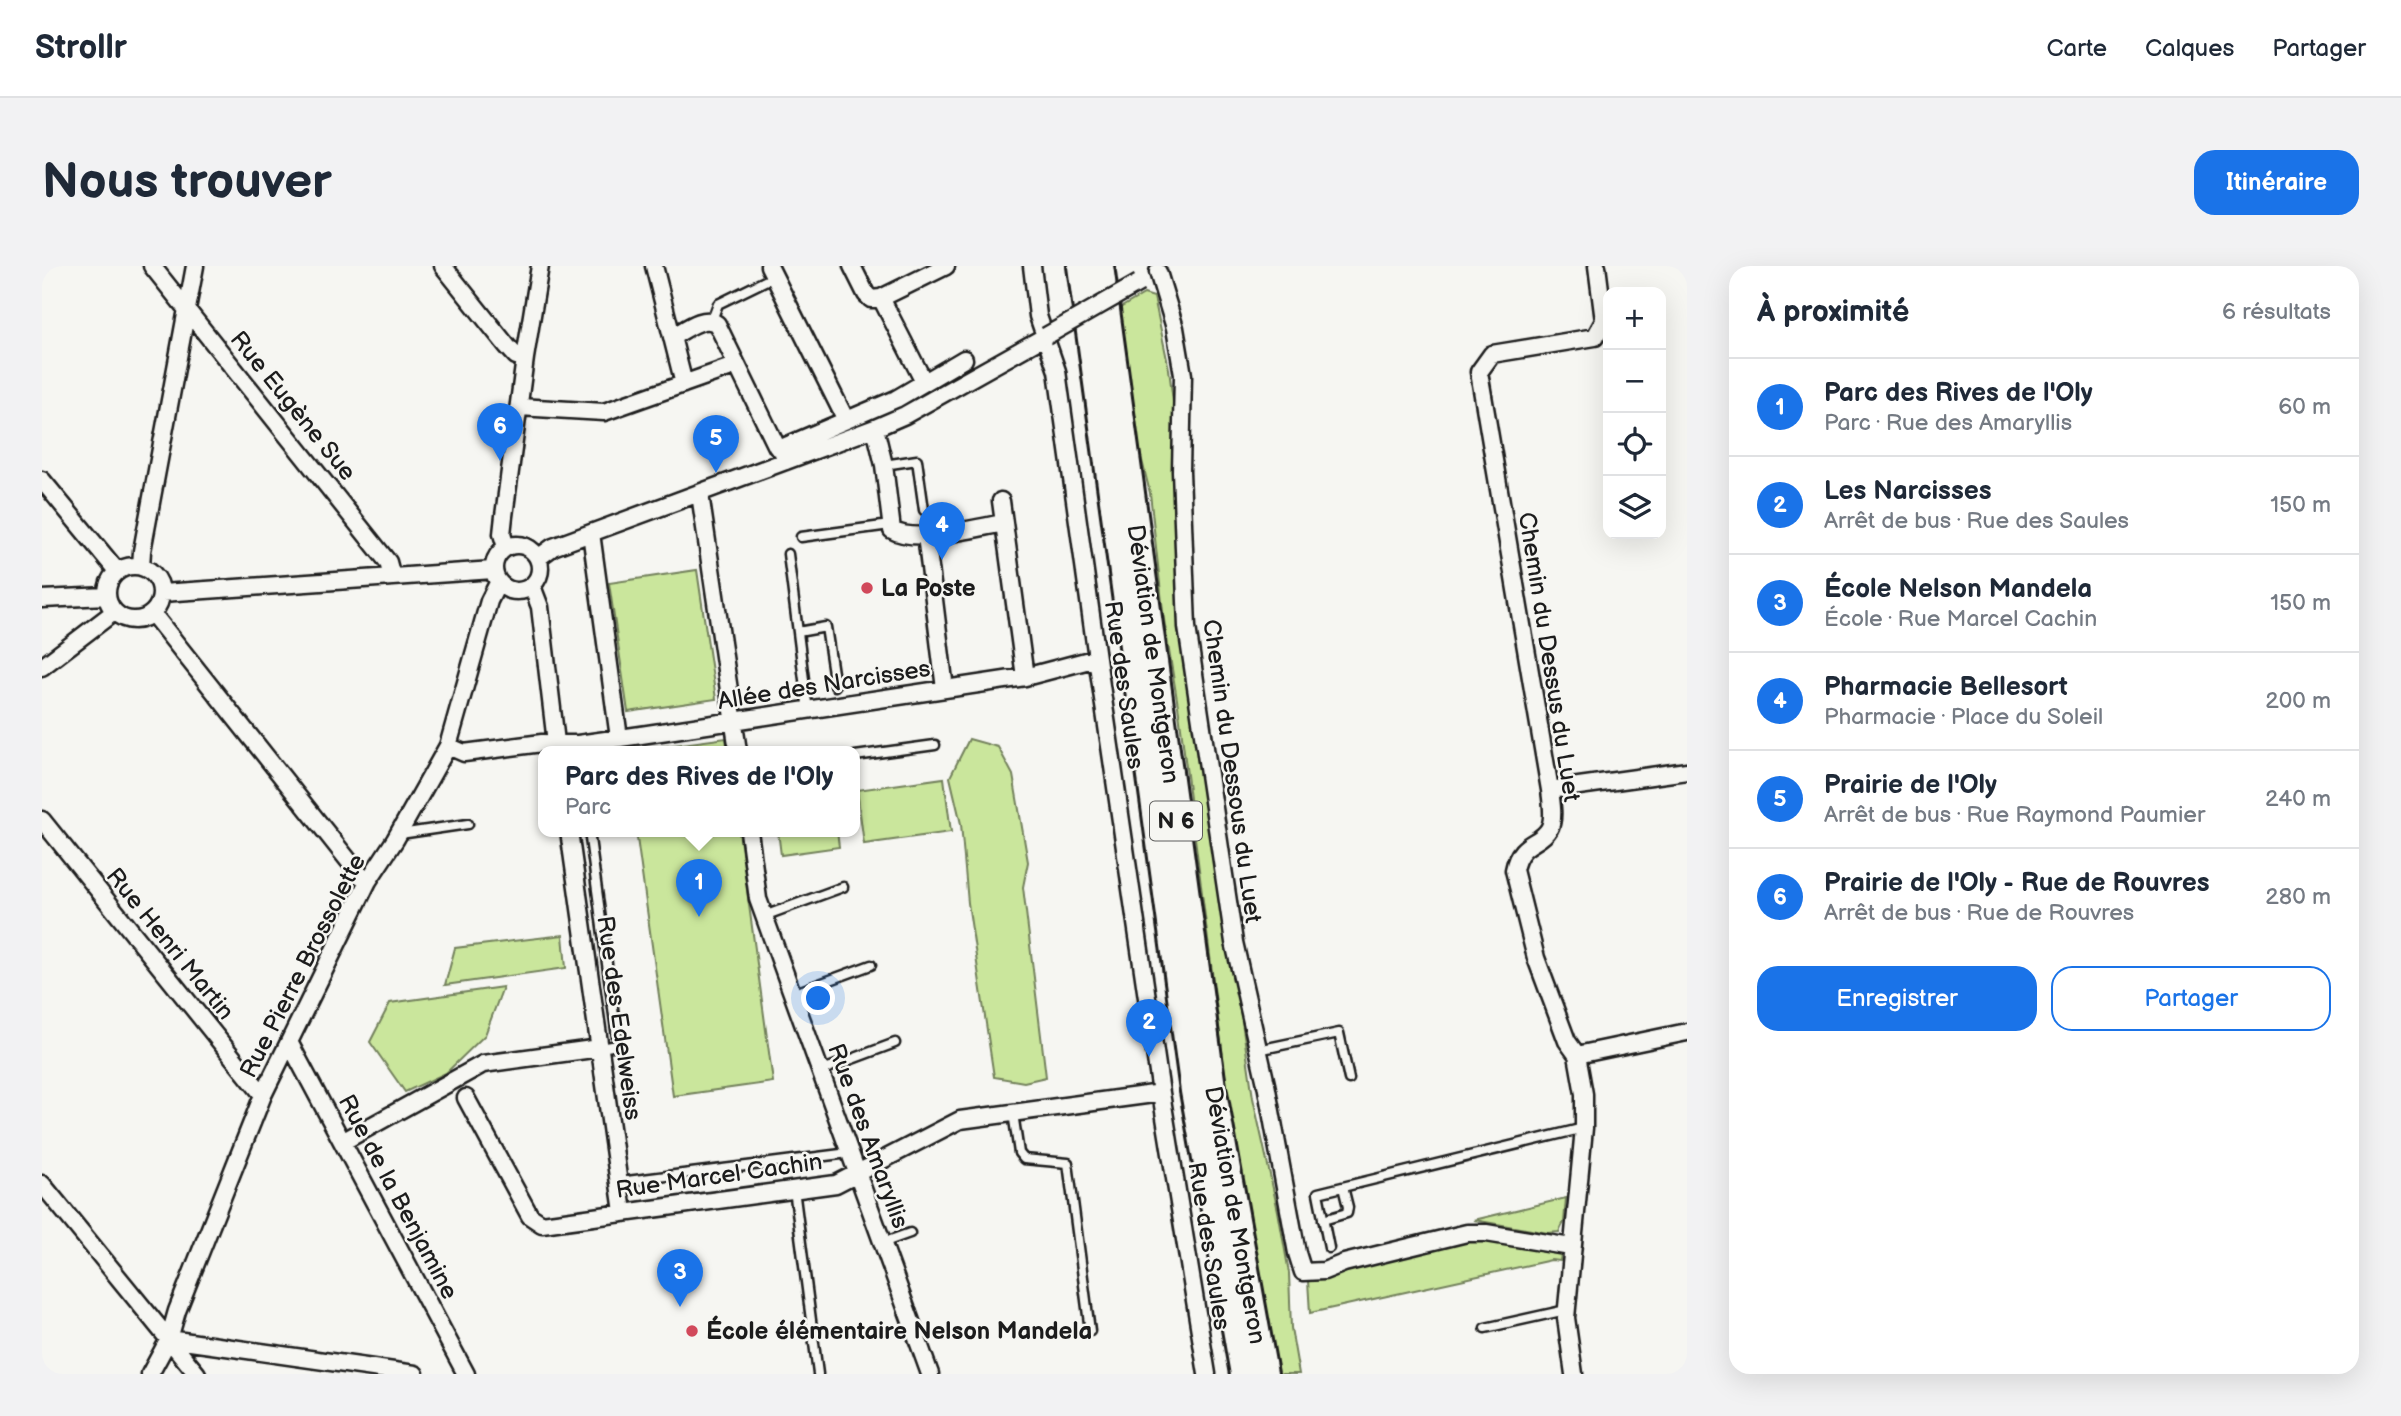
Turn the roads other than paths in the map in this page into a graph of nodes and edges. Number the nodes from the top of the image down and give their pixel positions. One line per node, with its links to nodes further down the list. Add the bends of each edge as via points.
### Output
1 (152, 266): 15 (street, Rue Eugène Sue)
2 (195, 266): 15 (street)
3 (443, 266): 19 (street, via 507,346)
4 (540, 266): 19 (street)
5 (653, 266): 18 (street)
6 (852, 266): 14 (street, via 866,294 871,299)
7 (946, 266): 14 (street)
8 (1032, 266): 17 (street, Rue des Saules, via 1038,316)
9 (1081, 266): 118 (main road, Déviation de Montgeron / N 6, via 1194,1091)
10 (1100, 266): 119 (main road, Déviation de Montgeron / N 6, via 1212,1087)
11 (1597, 266): 68 (street, Chemin du Dessus du Luet, via 1604,321 1594,337 1492,354 1479,372)
12 (1164, 269): 17 (street, bridge); 84 (street, Chemin du Dessous du Luet, via 1183,375 1181,471 1187,627 1234,942)
13 (773, 271): 16 (lane, via 718,304); 25 (street)
14 (881, 298): 22 (street)
15 (187, 310): 41 (street); 44 (street, Rue Eugène Sue, via 388,562)
16 (712, 320): 18 (street); 21 (street)
17 (1046, 336): 26 (street); 52 (street, Rue des Saules, via 1057,371)
18 (672, 337): 23 (street)
19 (524, 358): 24 (street)
20 (964, 359): 22 (street)
21 (737, 365): 23 (street); 27 (street)
22 (924, 382): 25 (street)
23 (684, 384): 24 (street, via 604,412)
24 (519, 407): 38 (street, via 502,534)
25 (846, 420): 27 (street)
26 (875, 428): 27 (street); 28 (street)
27 (783, 455): 30 (street)
28 (884, 465): 32 (lane, via 917,460); 34 (street)
29 (42, 480): 42 (street)
30 (700, 494): 35 (street); 58 (street)
31 (1000, 501): 33 (street)
32 (924, 510)
33 (1004, 523): 36 (street); 54 (street)
34 (890, 525): 36 (street, via 900,534); 37 (lane)
35 (591, 533): 40 (street); 59 (street)
36 (926, 535): 56 (street)
37 (801, 537)
38 (506, 547): 40 (street, via 520,545); 43 (street, via 496,557)
39 (788, 554): 51 (lane)
40 (538, 558): 45 (street, via 540,573)
41 (141, 566): 42 (street); 46 (street, via 156,576)
42 (117, 571): 47 (street)
43 (496, 576): 44 (street); 45 (street, via 505,589 514,592); 61 (street, Rue Pierre Brossolette)
44 (392, 577): 46 (street)
45 (532, 586): 63 (street, via 540,607)
46 (162, 593): 50 (street)
47 (107, 596): 48 (street); 49 (street)
48 (42, 600)
49 (114, 612): 50 (street, via 128,620); 53 (street)
50 (152, 613): 75 (street)
51 (798, 632): 55 (lane, via 826,627); 57 (lane)
52 (1097, 658): 54 (street, Allée des Narcisses); 88 (street, Rue des Saules)
53 (42, 667)
54 (1025, 677): 56 (street, Allée des Narcisses)
55 (835, 686)
56 (945, 689): 57 (street, Allée des Narcisses)
57 (808, 711): 58 (street, Allée des Narcisses)
58 (734, 722): 59 (street, Allée des Narcisses); 65 (street)
59 (619, 738): 64 (street, Allée des Narcisses)
60 (935, 745): 66 (lane)
61 (448, 746): 62 (street, Allée des Narcisses, via 464,753 541,743); 71 (street, Rue Pierre Brossolette)
62 (552, 746)
63 (556, 746)
64 (583, 746)
65 (737, 746)
66 (860, 755)
67 (1687, 771): 68 (street)
68 (1550, 790): 85 (street, Chemin du Dessus du Luet, via 1549,830 1523,849 1514,870 1536,958 1567,1041)
69 (42, 820): 89 (street, Rue Henri Martin)
70 (468, 824): 71 (lane)
71 (397, 835): 75 (street, Rue Pierre Brossolette)
72 (570, 837): 83 (street, Rue des Edelweiss)
73 (590, 837): 83 (lane, via 618,1045)
74 (750, 837): 77 (street, Rue des Amaryllis)
75 (368, 881): 81 (street, Rue Pierre Brossolette)
76 (843, 887): 77 (lane)
77 (764, 916): 79 (street, Rue des Amaryllis)
78 (871, 965): 79 (lane)
79 (792, 994): 86 (street, Rue des Amaryllis)
80 (1687, 1032): 85 (street)
81 (289, 1042): 89 (street, Rue Pierre Brossolette); 93 (street, Rue de la Benjamine)
82 (895, 1043): 86 (lane)
83 (600, 1048): 93 (street, via 483,1065); 96 (street, Rue des Edelweiss)
84 (1258, 1050): 87 (lane, via 1339,1033); 104 (street, Chemin du Dessous du Luet, via 1303,1272 1467,1233)
85 (1577, 1055): 92 (street, Chemin du Dessus du Luet)
86 (820, 1071): 94 (street, Rue des Amaryllis)
87 (1349, 1079)
88 (1161, 1093): 91 (street, Rue Marcel Cachin); 117 (street, Rue des Saules)
89 (262, 1095): 109 (street, Rue Pierre Brossolette)
90 (466, 1098): 100 (street, Rue Marcel Cachin, via 530,1216 542,1224)
91 (1013, 1113): 95 (street, Rue Marcel Cachin, via 960,1120); 108 (lane, via 1019,1153 1024,1158 1068,1163)
92 (1584, 1128): 98 (lane); 104 (street, Chemin du Dessus du Luet)
93 (344, 1141): 114 (street, Rue de la Benjamine)
94 (849, 1153): 95 (street, Rue des Amaryllis); 96 (lane)
95 (857, 1174): 99 (street, Rue Marcel Cachin, via 836,1184); 103 (street, Rue des Amaryllis)
96 (619, 1182): 100 (street, Rue des Edelweiss)
97 (42, 1184): 109 (street)
98 (1343, 1187): 101 (lane, via 1347,1213); 101 (lane, via 1318,1193)
99 (794, 1189): 100 (street, Rue Marcel Cachin); 115 (lane)
100 (623, 1212)
101 (1323, 1220): 105 (lane)
102 (910, 1233): 103 (lane)
103 (883, 1243): 116 (street, Rue des Amaryllis)
104 (1571, 1247): 106 (street, Chemin du Dessus du Luet)
105 (1329, 1248)
106 (1566, 1310): 107 (lane); 120 (street, Chemin du Dessus du Luet)
107 (1485, 1328)
108 (1090, 1331)
109 (169, 1339): 110 (street, Rue Pierre Brossolette); 111 (street); 112 (street); 113 (street)
110 (150, 1374)
111 (163, 1374)
112 (197, 1374)
113 (415, 1374)
114 (466, 1374)
115 (818, 1374)
116 (930, 1374)
117 (1205, 1374)
118 (1244, 1374)
119 (1264, 1374)
120 (1574, 1374)

